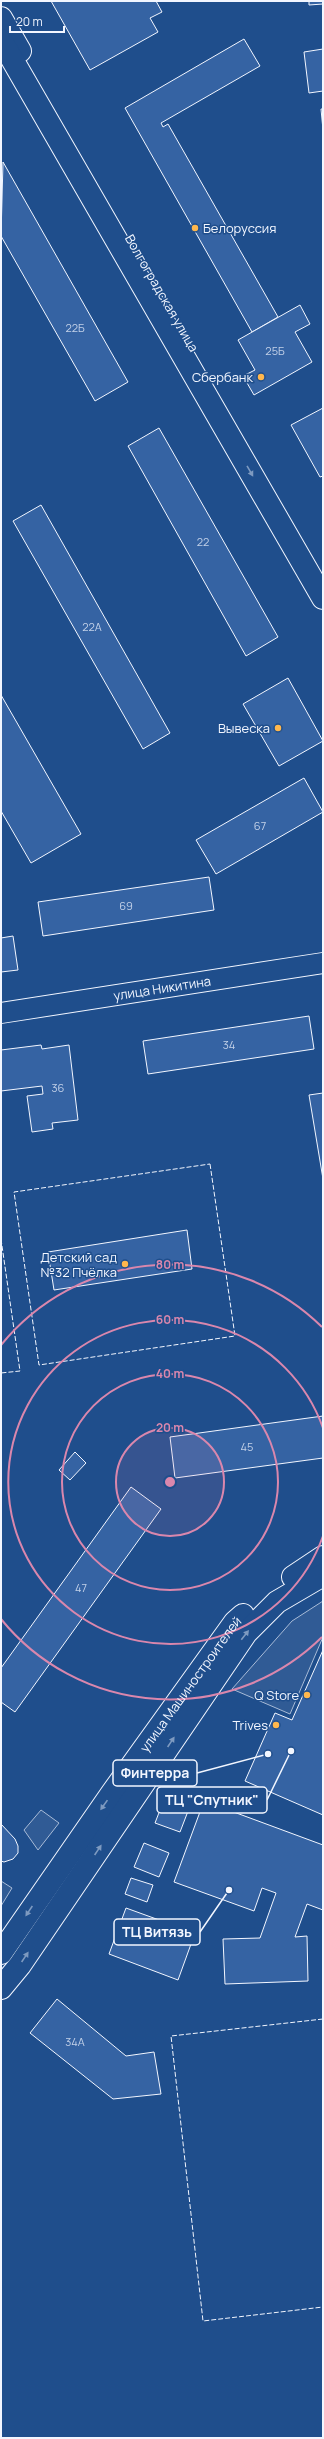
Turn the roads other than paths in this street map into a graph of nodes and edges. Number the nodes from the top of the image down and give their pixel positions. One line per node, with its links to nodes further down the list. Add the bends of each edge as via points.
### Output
1 (1, 18): 3 (main road, Волгоградская улица)
2 (1, 40): 4 (main road, one-way to 4)
3 (323, 567)
4 (323, 598)
5 (323, 963): 6 (street, улица Никитина)
6 (1, 1013)
7 (323, 1557): 9 (main road, улица Машиностроителей, one-way to 9, via 274,1588 235,1622)
8 (323, 1575): 10 (main road, one-way to 8, via 20,1965 246,1633 278,1602)
9 (1, 1953)
10 (1, 1988)

